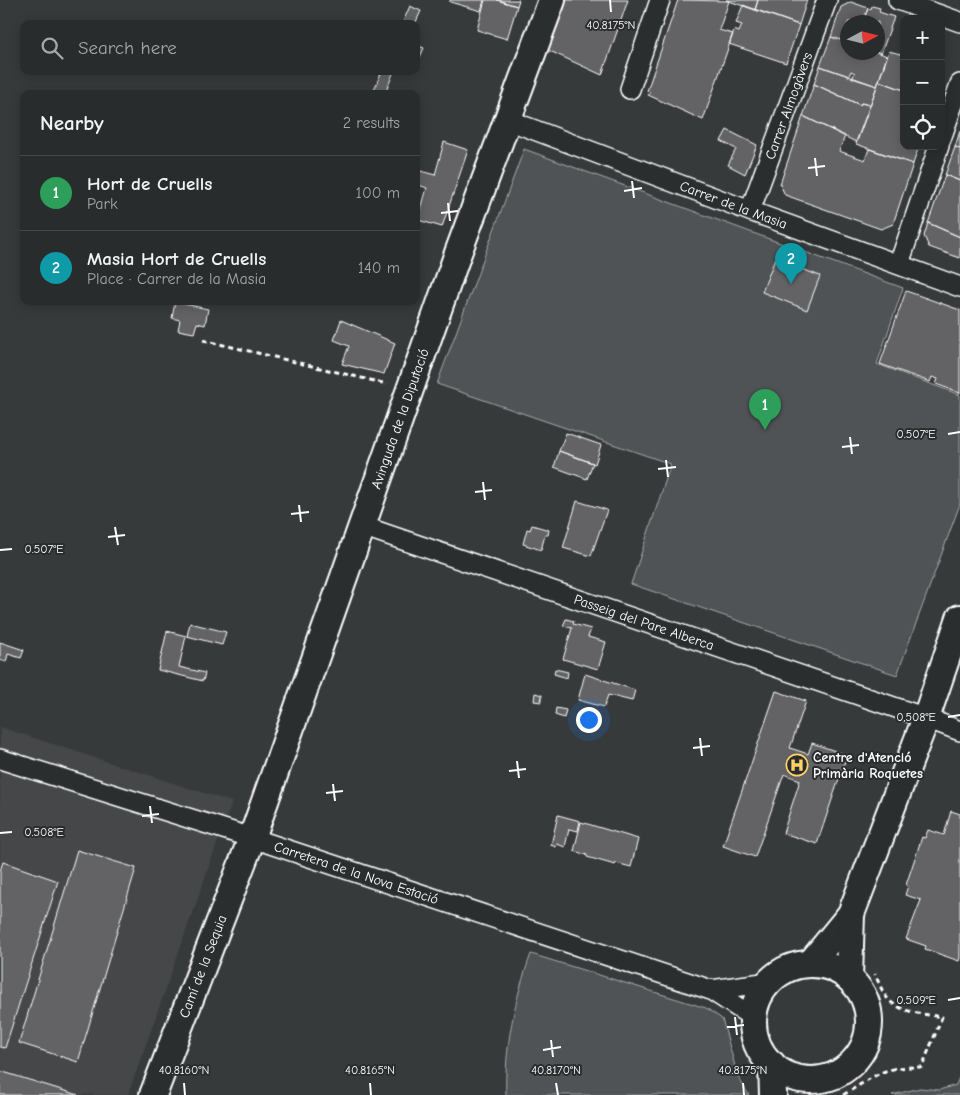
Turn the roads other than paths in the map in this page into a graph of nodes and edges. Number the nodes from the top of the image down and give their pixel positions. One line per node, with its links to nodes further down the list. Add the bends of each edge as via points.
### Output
1 (552, 0): 8 (street, Avinguda de la Diputació)
2 (660, 0): 7 (street)
3 (827, 0): 11 (street, Carrer Almogàvers)
4 (898, 0): 5 (street)
5 (960, 22)
6 (960, 84): 9 (street)
7 (630, 88)
8 (508, 120): 11 (street, Carrer de la Masia); 14 (street, Avinguda de la Diputació)
9 (945, 127)
10 (938, 150): 12 (street)
11 (750, 211): 12 (street, Carrer de la Masia)
12 (899, 264): 13 (street, Carrer de la Masia)
13 (960, 287)
14 (362, 526): 16 (street, Passeig del Pare Alberca); 19 (street, Avinguda de la Diputació)
15 (960, 618): 16 (street)
16 (926, 718): 17 (street, Passeig del Pare Alberca); 20 (street)
17 (960, 731)
18 (0, 759): 19 (street, Carretera de la Nova Estació)
19 (252, 838): 24 (street, Carretera de la Nova Estació); 28 (street, Camí de la Sequia)
20 (851, 914): 21 (street); 22 (street)
21 (810, 964): 22 (street, via 831,968); 23 (street, via 788,969)
22 (849, 978): 27 (street, via 867,1008 869,1026 865,1043 844,1070)
23 (770, 982): 24 (street, Carretera de la Nova Estació); 25 (street, via 759,998)
24 (711, 990): 25 (street, Carretera de la Nova Estació)
25 (754, 1018): 26 (street, via 757,1043)
26 (772, 1064): 27 (street); 29 (street)
27 (807, 1088)
28 (153, 1095)
29 (773, 1095)

